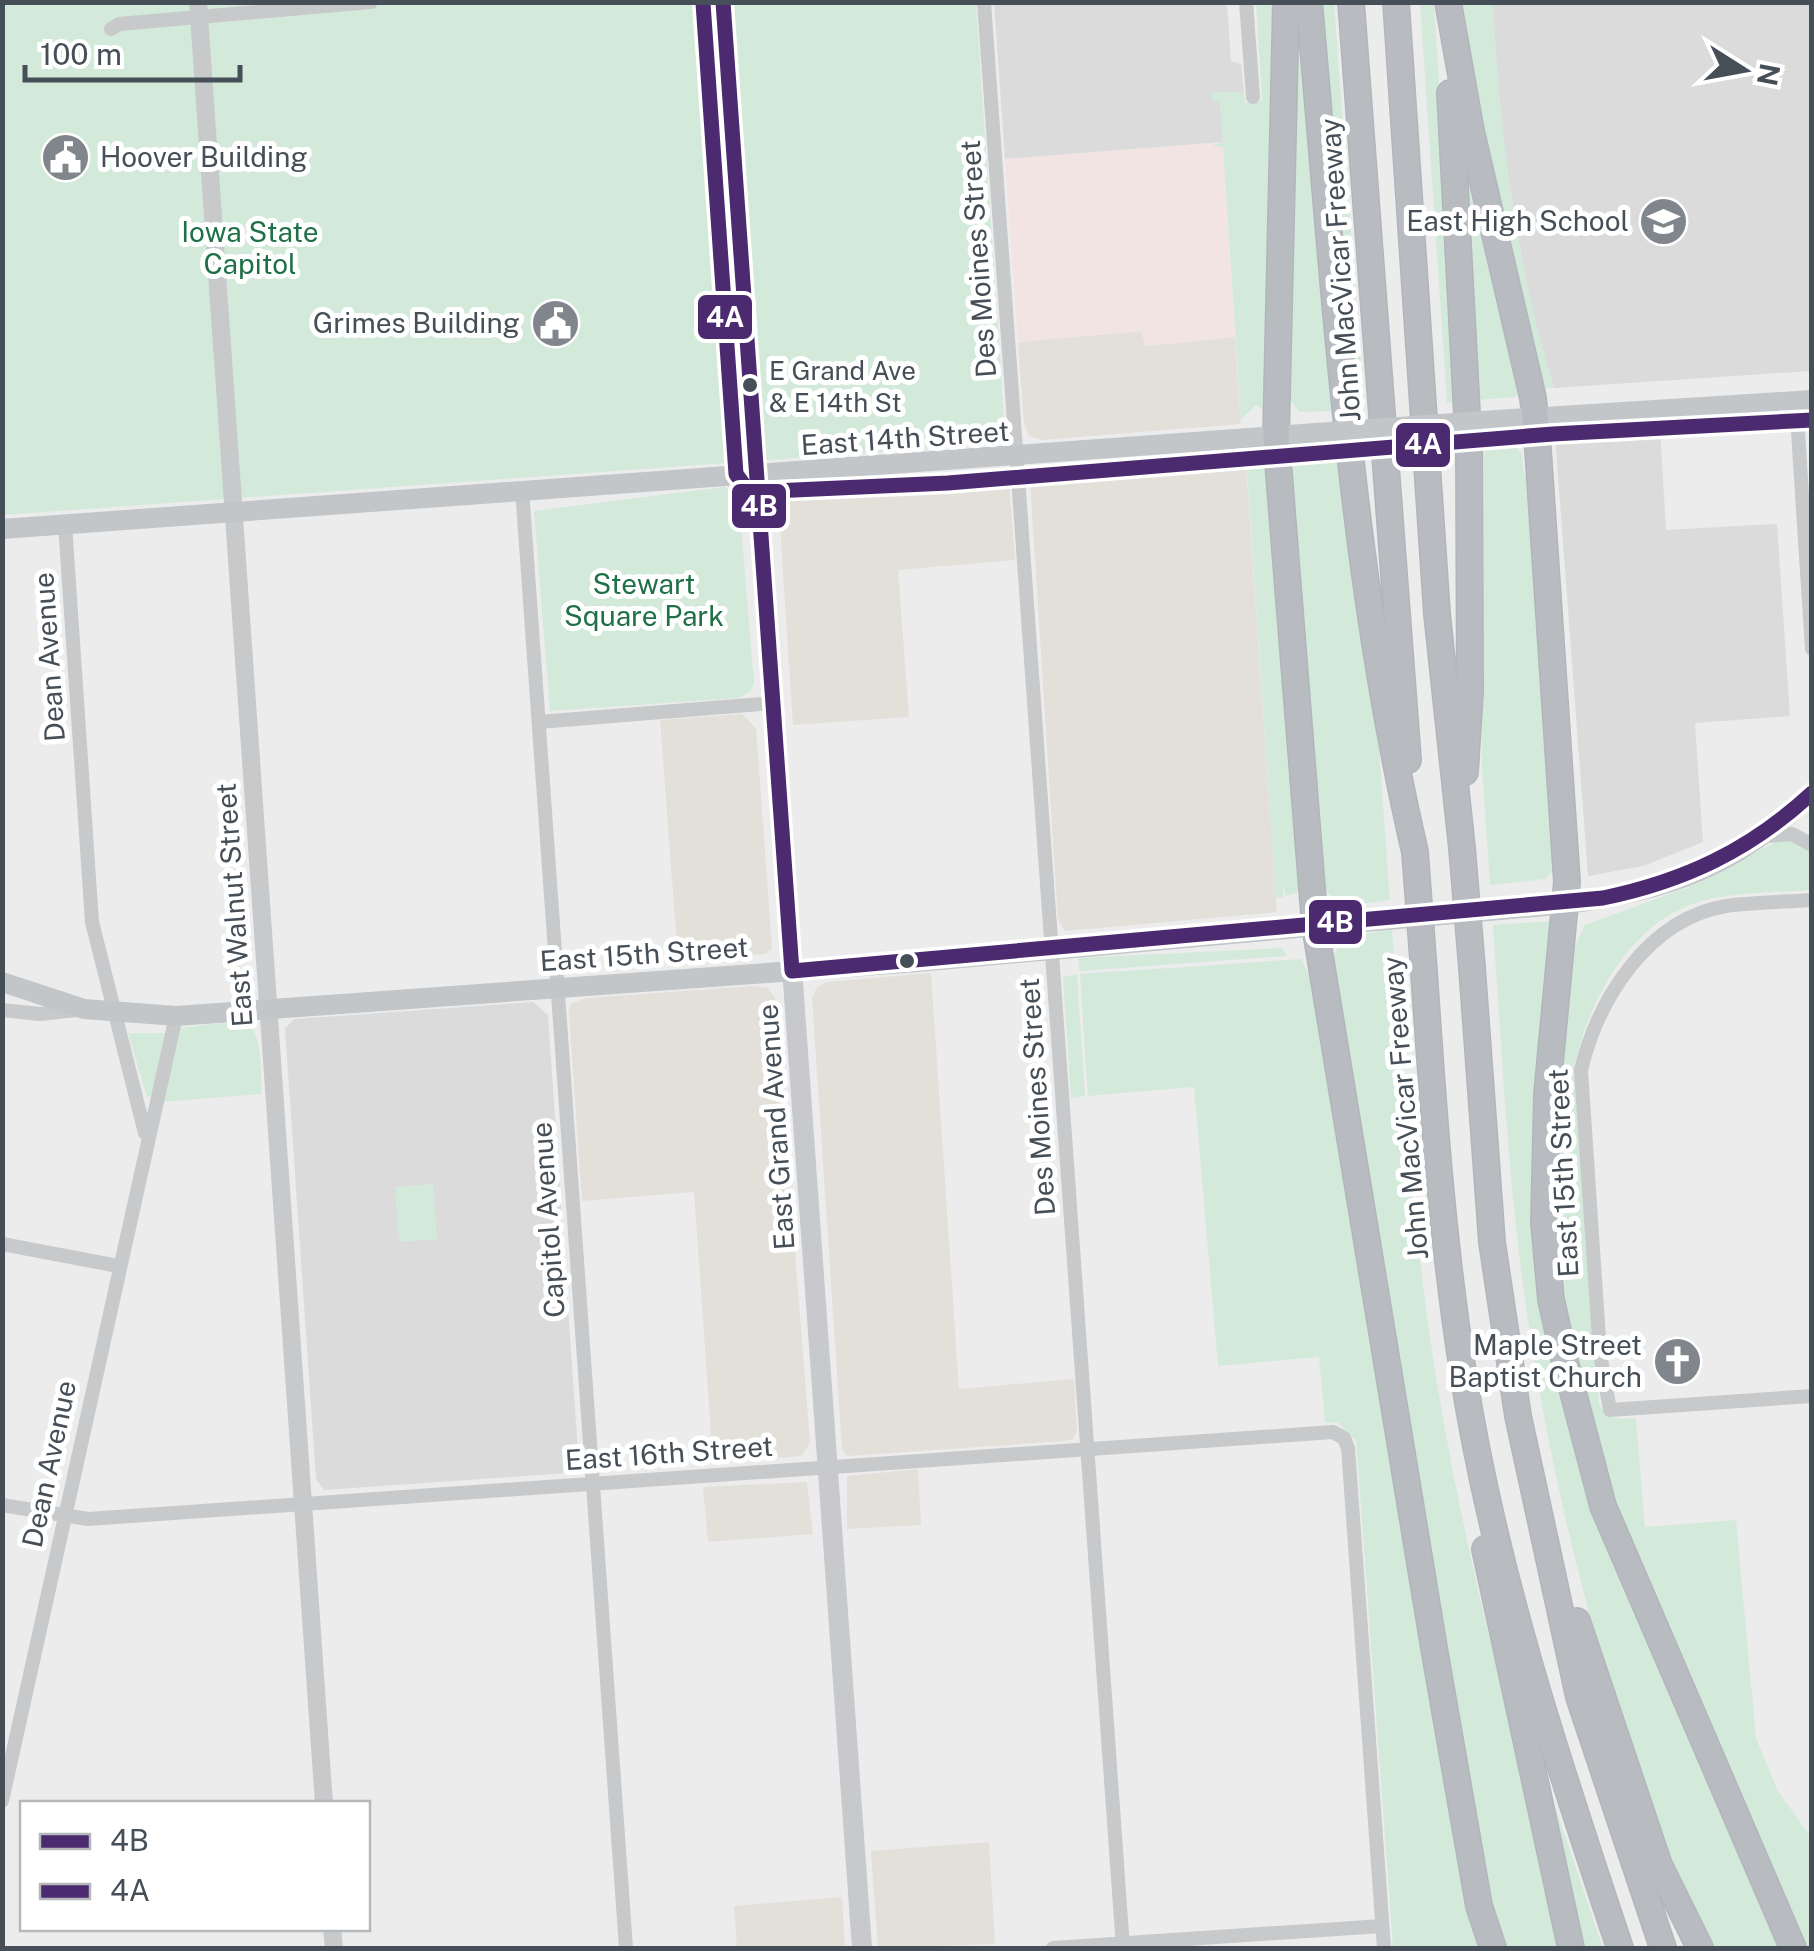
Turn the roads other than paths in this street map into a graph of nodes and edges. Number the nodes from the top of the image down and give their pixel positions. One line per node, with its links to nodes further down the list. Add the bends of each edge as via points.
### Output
1 (371, 2): 10 (street)
2 (723, 2): 17 (main road, East Grand Avenue)
3 (984, 2): 16 (street, Des Moines Street)
4 (1246, 2): 12 (street)
5 (1286, 2): 15 (highway)
6 (1309, 2): 29 (highway, via 1363,568 1384,713)
7 (1350, 2): 29 (highway, John MacVicar Freeway)
8 (1396, 2): 27 (highway, via 1436,594)
9 (1446, 2): 14 (highway); 27 (highway, via 1469,452 1470,691)
10 (198, 10): 11 (street); 19 (street, East Walnut Street)
11 (111, 29)
12 (1253, 97)
13 (1804, 401): 14 (main road, East 14th Street); 22 (street)
14 (1535, 417): 15 (main road, East 14th Street, bridge); 31 (highway)
15 (1276, 436): 16 (main road, East 14th Street); 32 (highway)
16 (1017, 458): 17 (main road, East 14th Street); 33 (street, Des Moines Street)
17 (756, 474): 18 (main road, East 14th Street); 23 (main road, East Grand Avenue)
18 (522, 488): 19 (main road, East 14th Street); 24 (street, Capitol Avenue)
19 (233, 510): 20 (main road, East 14th Street); 38 (street, East Walnut Street)
20 (64, 524): 21 (main road, East 14th Street); 40 (street, Dean Avenue, via 92,922)
21 (2, 529)
22 (1812, 650)
23 (772, 703): 24 (street); 34 (main road, East Grand Avenue)
24 (538, 722): 36 (street, Capitol Avenue)
25 (1812, 793): 26 (main road, East 15th Street)
26 (1764, 836): 28 (street, via 1792,834); 31 (main road, East 15th Street, via 1698,875)
27 (1460, 838): 47 (highway, bridge, via 1492,1242)
28 (1812, 845)
29 (1415, 852): 49 (highway, John MacVicar Freeway, bridge, via 1444,1238)
30 (1812, 900): 45 (street, East 15th Street, via 1725,906 1658,935 1590,1032 1581,1070 1600,1354 1610,1410)
31 (1567, 904): 32 (main road, East 15th Street); 68 (highway, via 1544,1154 1551,1299 1566,1370 1603,1506)
32 (1315, 926): 33 (main road, East 15th Street); 63 (highway, via 1434,1648 1479,1906)
33 (1051, 948): 34 (main road, East 15th Street); 46 (street, Des Moines Street)
34 (792, 971): 36 (main road, East 15th Street); 48 (main road, East Grand Avenue)
35 (2, 982): 37 (main road, East 15th Street)
36 (557, 989): 38 (main road, East 15th Street); 50 (street, Capitol Avenue)
37 (84, 1009): 39 (street, East 15th Street); 40 (main road, East 15th Street)
38 (269, 1009): 41 (main road, East 15th Street); 52 (street, East Walnut Street)
39 (2, 1010)
40 (113, 1012): 41 (main road, East 15th Street); 42 (street, Dean Avenue)
41 (176, 1016): 42 (street, Dean Avenue)
42 (147, 1138): 44 (street, Dean Avenue)
43 (2, 1244): 44 (street)
44 (118, 1266): 53 (street, Dean Avenue)
45 (1812, 1396)
46 (1087, 1448): 48 (street, East 16th Street); 57 (street, East 16th Street, via 1323,1431 1339,1434 1348,1448); 58 (street, Des Moines Street)
47 (1528, 1459): 66 (highway, via 1578,1697); 67 (highway, via 1659,1865)
48 (828, 1466): 50 (street, East 16th Street); 60 (main road, East Grand Avenue)
49 (1481, 1469): 64 (highway, via 1485,1554); 65 (highway, John MacVicar Freeway, via 1519,1625)
50 (591, 1483): 52 (street, East 16th Street); 59 (street, Capitol Avenue)
51 (2, 1504): 53 (street, East 16th Street)
52 (304, 1504): 53 (street, East 16th Street); 56 (street, East Walnut Street)
53 (64, 1516): 54 (street, Dean Avenue)
54 (6, 1768): 55 (street, Dean Avenue)
55 (2, 1801)
56 (324, 1801)
57 (1382, 1926): 58 (street); 62 (street)
58 (1123, 1946): 61 (street)
59 (626, 1948)
60 (862, 1948)
61 (1053, 1948)
62 (1384, 1948)
63 (1493, 1948)
64 (1570, 1948)
65 (1620, 1948)
66 (1663, 1948)
67 (1700, 1948)
68 (1793, 1948)

